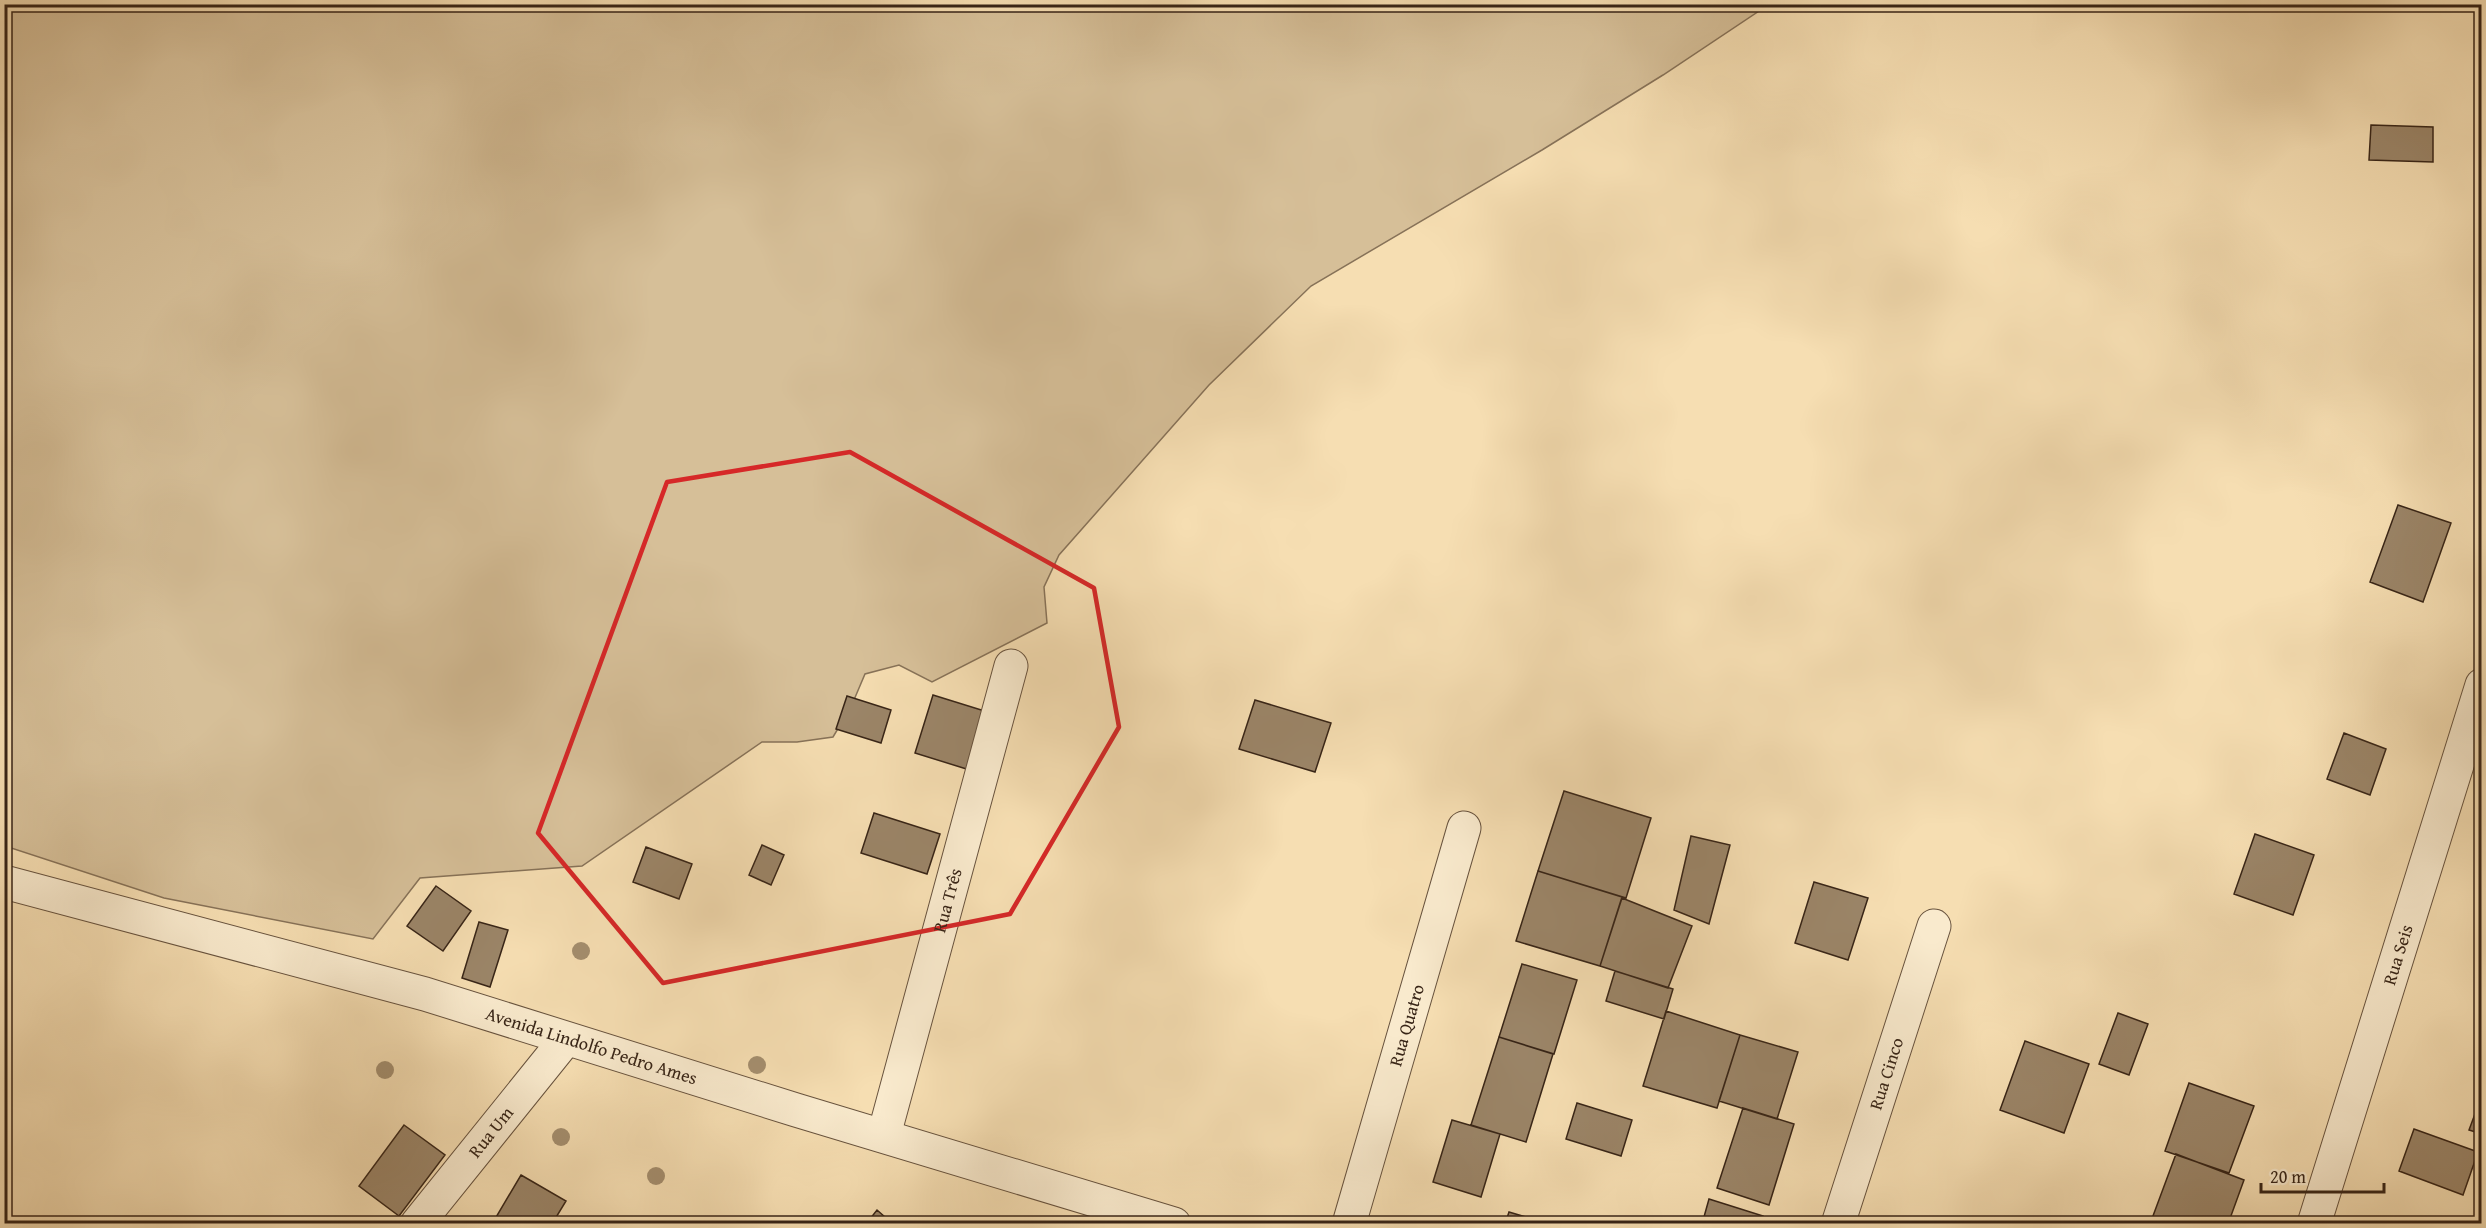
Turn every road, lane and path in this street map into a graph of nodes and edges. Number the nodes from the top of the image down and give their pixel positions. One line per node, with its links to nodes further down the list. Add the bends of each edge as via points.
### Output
1 (1011, 666): 7 (street, Rua Três)
2 (2481, 685): 12 (street, Rua Seis)
3 (1464, 828): 10 (street, Rua Quatro)
4 (4, 882): 6 (street, Avenida Lindolfo Pedro Ames, via 425,994)
5 (1934, 926): 11 (street, Rua Cinco)
6 (566, 1039): 7 (street, Avenida Lindolfo Pedro Ames); 8 (street, Rua Um)
7 (884, 1135): 9 (street, Avenida Lindolfo Pedro Ames)
8 (417, 1224)
9 (1174, 1224)
10 (1349, 1224)
11 (1838, 1224)
12 (2314, 1224)

